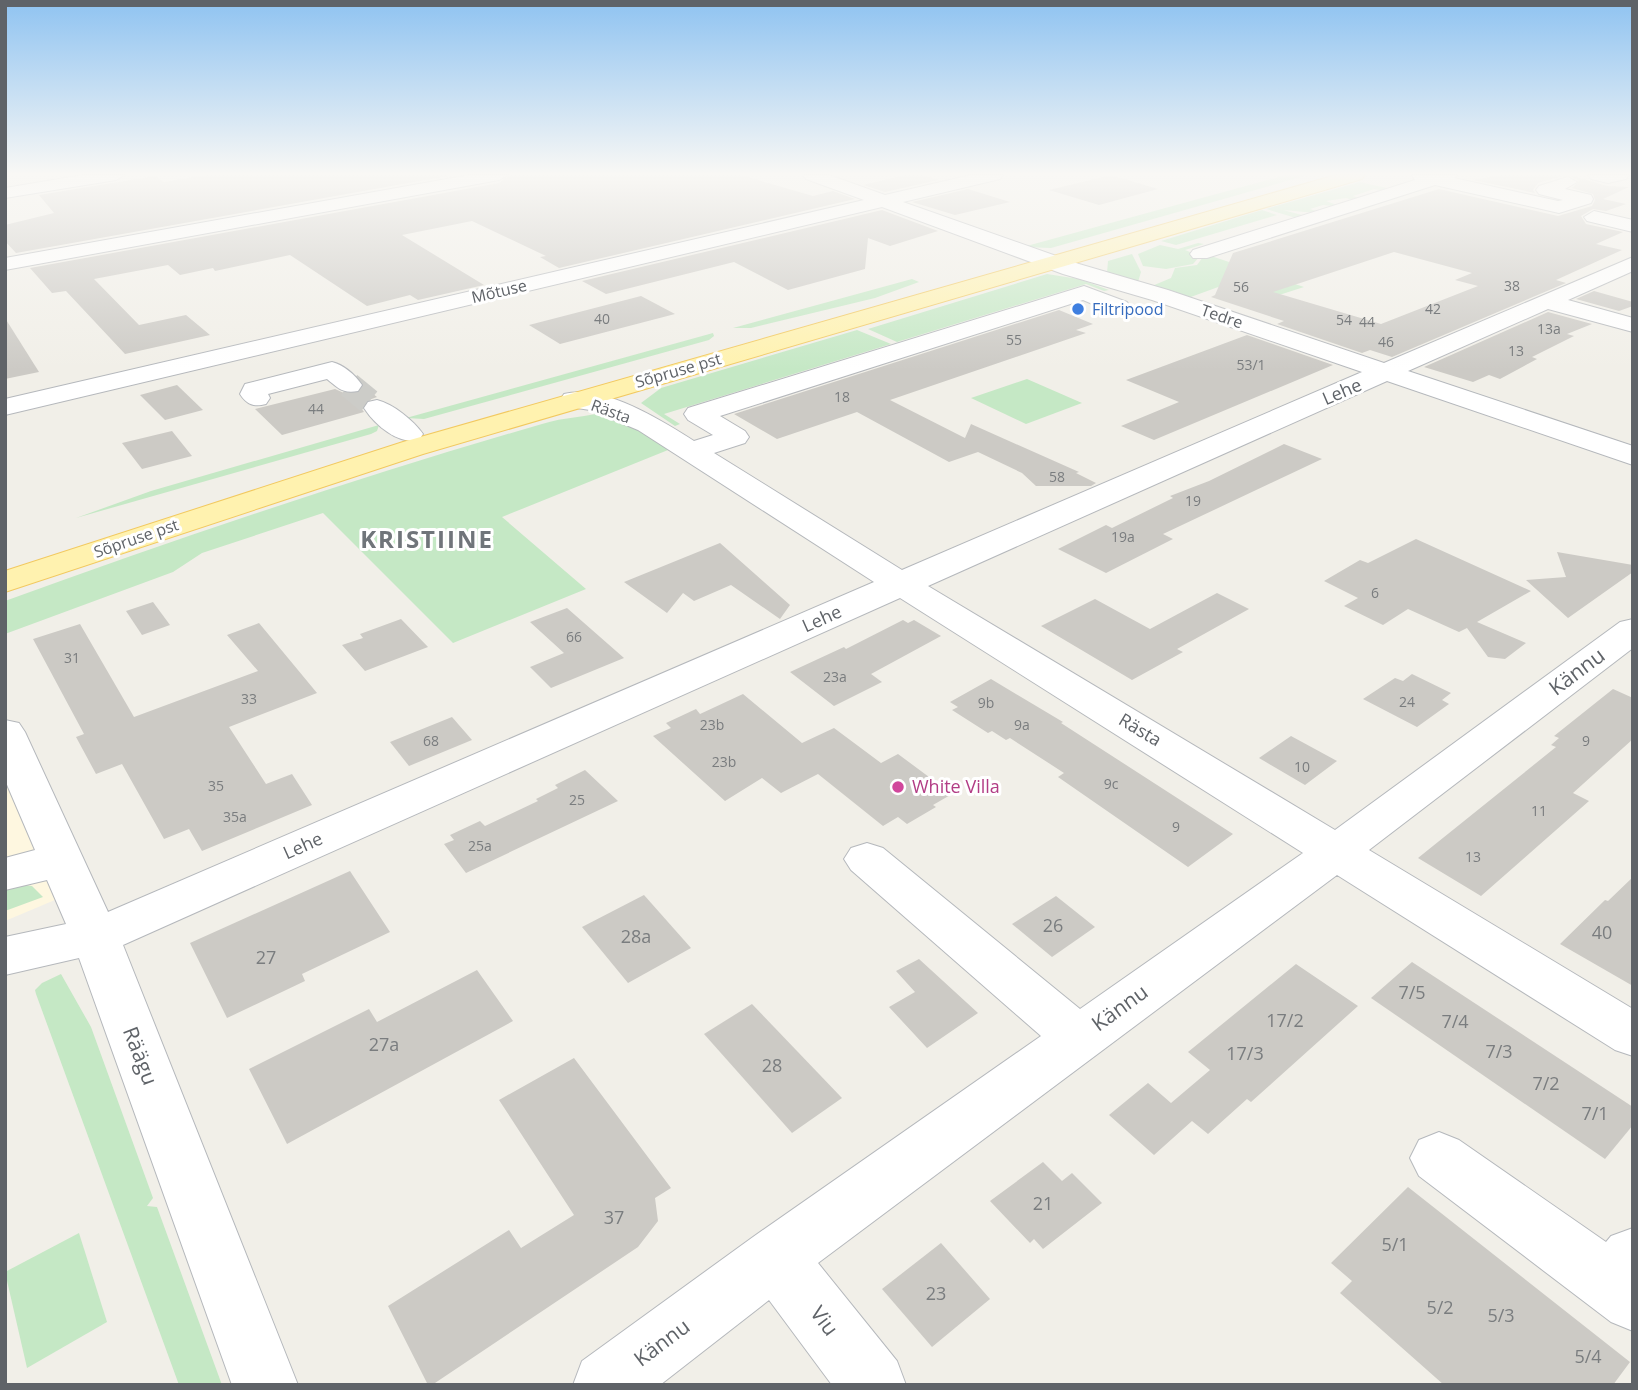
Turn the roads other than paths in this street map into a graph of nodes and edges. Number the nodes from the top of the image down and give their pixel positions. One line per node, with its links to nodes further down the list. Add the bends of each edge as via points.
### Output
1 (139, 240): 10 (street)
2 (719, 240): 19 (street, Mõtuse)
3 (994, 240): 8 (street, Tedre)
4 (1110, 240): 8 (main road, Sõpruse pst)
5 (1117, 240): 8 (main road, Sõpruse pst)
6 (1242, 240): 7 (street)
7 (1200, 254)
8 (1047, 259): 11 (street, Tedre); 16 (main road, Sõpruse pst); 22 (main road, Sõpruse pst)
9 (1633, 263): 12 (street, Lehe)
10 (5, 264)
11 (1160, 295): 14 (street, Tedre); 23 (street, via 1123,308 1084,293 698,414 735,437)
12 (1546, 301): 13 (street); 14 (street, Lehe)
13 (1633, 325)
14 (1386, 372): 24 (street, Tedre); 27 (street, Lehe)
15 (349, 385): 17 (street, via 332,370 254,390)
16 (603, 392): 18 (main road, Sõpruse pst); 21 (street, Rästa)
17 (257, 398)
18 (573, 400): 21 (street, Rästa, via 595,402); 26 (main road, Sõpruse pst, via 324,475)
19 (5, 407)
20 (377, 408): 22 (street)
21 (648, 424): 23 (street, Rästa)
22 (409, 434): 25 (main road, Sõpruse pst)
23 (691, 451): 27 (street, Rästa)
24 (1633, 456)
25 (44, 542)
26 (5, 582)
27 (901, 584): 30 (street, Rästa); 34 (street, Lehe)
28 (1633, 630): 30 (street, Kännu)
29 (5, 732): 32 (street, Räägu)
30 (1338, 851): 36 (street, Rästa); 37 (street, Kännu)
31 (867, 859): 37 (street)
32 (61, 860): 33 (street); 34 (street, Räägu)
33 (5, 874)
34 (95, 936): 35 (street, Lehe); 41 (street, Räägu)
35 (5, 956)
36 (1633, 1035)
37 (1079, 1038): 39 (street, Kännu)
38 (1439, 1158): 40 (street)
39 (775, 1258): 42 (street, Kännu); 43 (street, Viu)
40 (1626, 1280)
41 (265, 1385)
42 (606, 1385)
43 (873, 1385)

